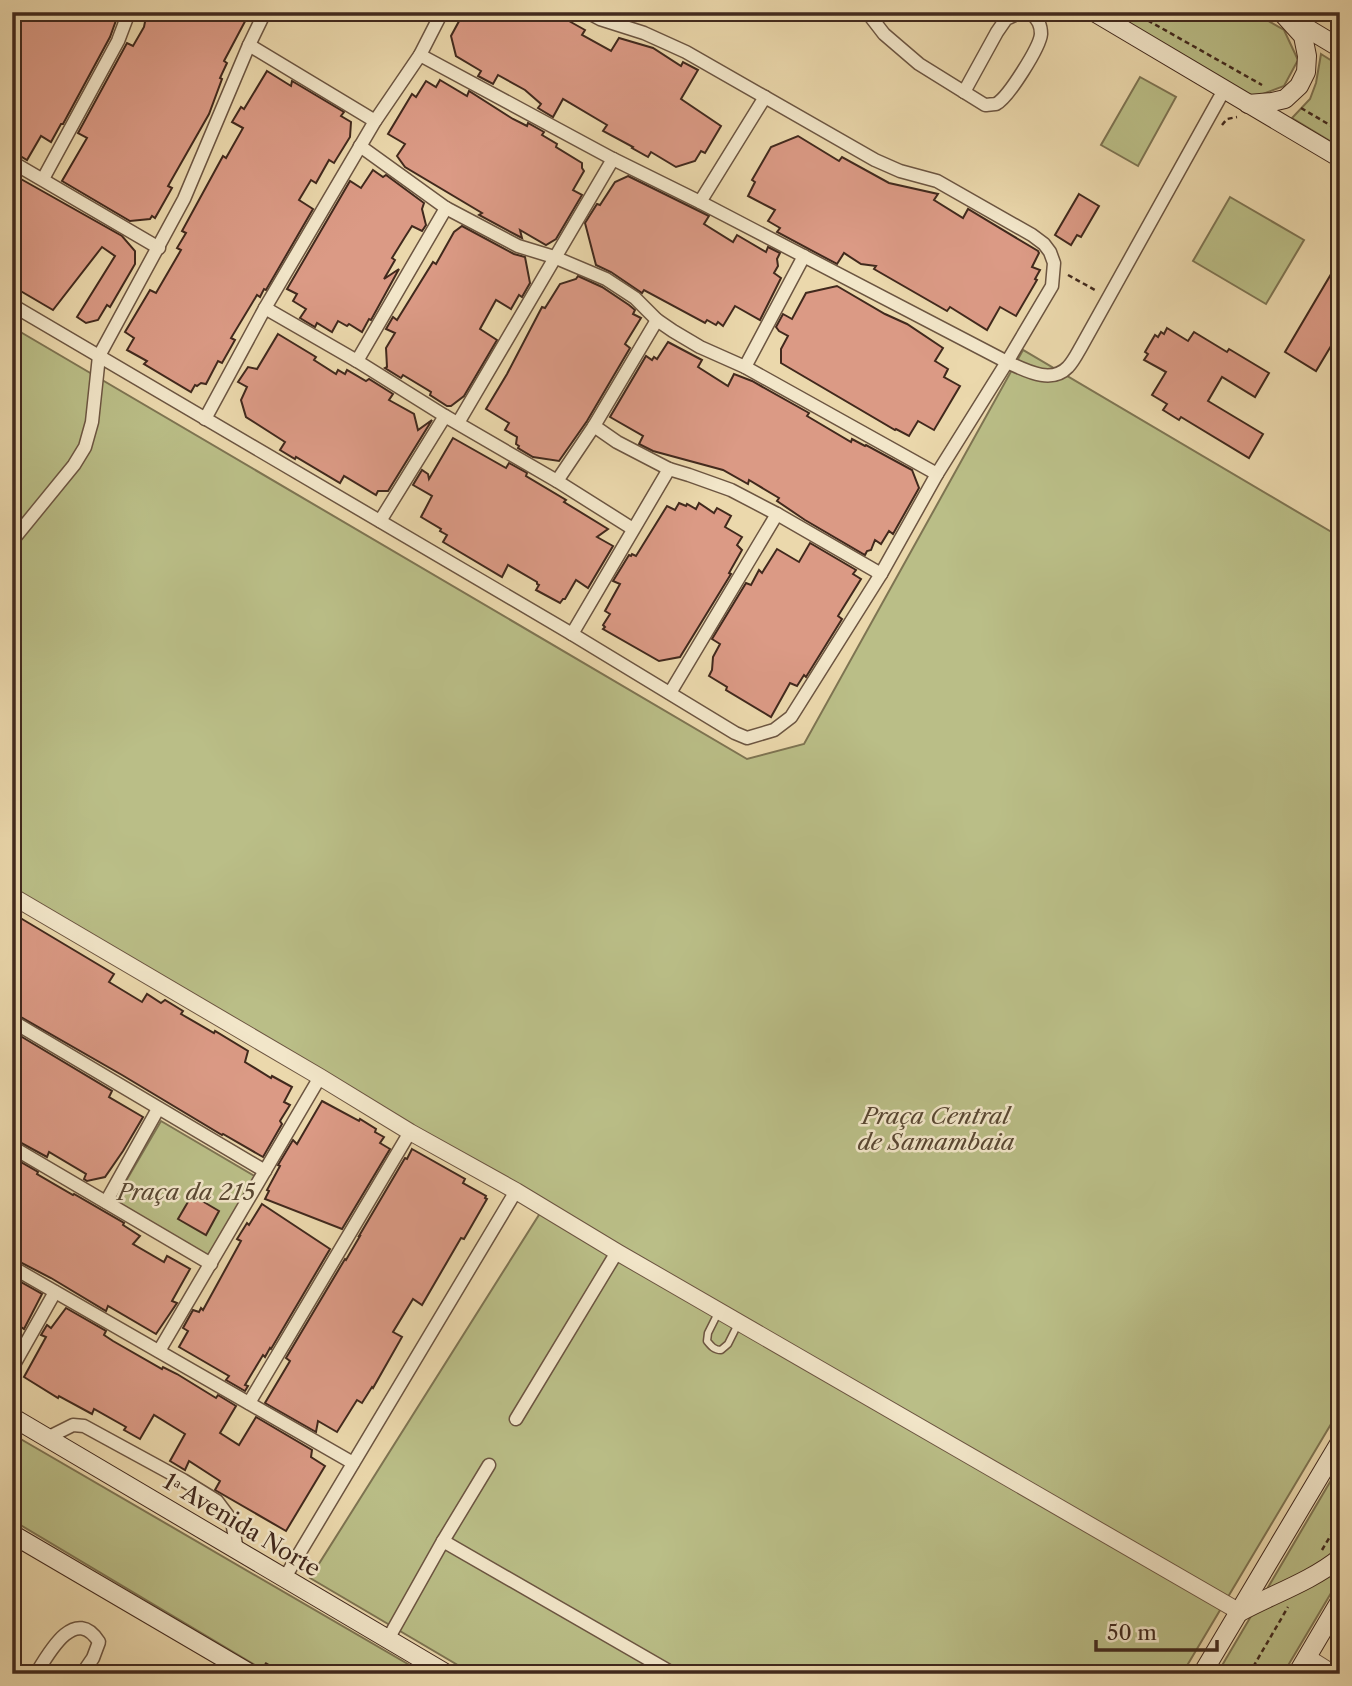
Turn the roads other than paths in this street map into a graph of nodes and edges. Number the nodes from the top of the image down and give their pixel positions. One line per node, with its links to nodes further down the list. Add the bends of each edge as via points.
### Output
1 (129, 12): 21 (street, via 113,51)
2 (265, 12): 9 (street)
3 (442, 12): 11 (street)
4 (587, 12): 14 (street, via 686,52)
5 (867, 12): 13 (street, via 884,34 919,64)
6 (1022, 12): 13 (street, via 1006,19); 13 (street, via 1039,22 1041,35 1036,51 1006,96 985,105)
7 (1094, 12): 12 (main road)
8 (1281, 13): 10 (main road); 15 (main road, via 1303,36 1306,72 1285,99)
9 (249, 45): 16 (street); 24 (street)
10 (1340, 48)
11 (420, 55): 16 (street); 19 (street)
12 (1224, 90): 15 (main road); 32 (street, via 1068,368 1058,374 1034,374)
13 (964, 92)
14 (765, 97): 22 (street); 32 (street, via 900,172 937,181 1044,244 1054,268 1052,286)
15 (1248, 104): 18 (main road)
16 (375, 121): 17 (street)
17 (360, 146): 23 (street); 28 (street)
18 (1340, 158)
19 (613, 159): 22 (street); 26 (street)
20 (12, 162): 21 (street)
21 (43, 180): 24 (street)
22 (700, 202): 25 (street)
23 (446, 208): 26 (street, via 518,246); 31 (street)
24 (159, 248): 30 (street)
25 (804, 256): 32 (street); 33 (street)
26 (554, 257): 29 (street, via 606,279); 36 (street)
27 (12, 305): 30 (street)
28 (265, 307): 31 (street); 35 (street)
29 (657, 320): 33 (street, via 700,347); 37 (street)
30 (99, 356): 35 (street); 44 (street, via 85,447)
31 (356, 361): 34 (street)
32 (1007, 362): 39 (street)
33 (745, 367): 39 (street)
34 (445, 416): 36 (street); 42 (street)
35 (205, 419): 42 (street)
36 (458, 423): 40 (street)
37 (594, 426): 38 (street); 40 (street)
38 (669, 469): 41 (street, via 731,491); 43 (street)
39 (937, 474): 45 (street)
40 (557, 481): 43 (street)
41 (777, 514): 45 (street); 47 (street)
42 (380, 521): 46 (street)
43 (633, 529): 46 (street)
44 (12, 541)
45 (881, 575): 47 (street, via 791,717 774,730 747,738)
46 (572, 634): 47 (street)
47 (670, 693)
48 (12, 896): 50 (street)
49 (12, 1021): 51 (street)
50 (320, 1077): 52 (street); 54 (street)
51 (158, 1109): 54 (street); 56 (street)
52 (410, 1132): 55 (street); 65 (street)
53 (12, 1147): 56 (street)
54 (265, 1171): 58 (street)
55 (516, 1191): 57 (street); 70 (street)
56 (106, 1202): 58 (street)
57 (617, 1252): 61 (street); 67 (street)
58 (211, 1264): 63 (street)
59 (12, 1267): 60 (street)
60 (55, 1292): 63 (street); 64 (street)
61 (719, 1311): 62 (street); 62 (lane, via 707,1340 716,1350 729,1344)
62 (739, 1322): 78 (street)
63 (159, 1351): 65 (street)
64 (12, 1368)
65 (249, 1403): 70 (street)
66 (12, 1417): 68 (main road, 1ᵃ Avenida Norte)
67 (516, 1419)
68 (47, 1438): 74 (main road, 1ᵃ Avenida Norte); 74 (street, via 73,1425 84,1426 183,1480 217,1501 232,1521)
69 (1340, 1442): 78 (main road)
70 (354, 1463): 76 (street)
71 (489, 1465): 73 (street)
72 (12, 1534): 83 (main road)
73 (443, 1541): 79 (street); 85 (street)
74 (237, 1551): 76 (main road, 1ᵃ Avenida Norte)
75 (1340, 1558): 78 (main road, via 1303,1582)
76 (284, 1579): 79 (main road, 1ᵃ Avenida Norte)
77 (1340, 1601): 80 (main road)
78 (1240, 1612): 86 (main road)
79 (388, 1639): 84 (main road, 1ᵃ Avenida Norte)
80 (1307, 1657): 87 (main road); 88 (street)
81 (36, 1674): 82 (street, via 54,1646 76,1628 89,1631 99,1642)
82 (82, 1674)
83 (251, 1674)
84 (447, 1674)
85 (674, 1674)
86 (1202, 1674)
87 (1297, 1674)
88 (1334, 1674)

